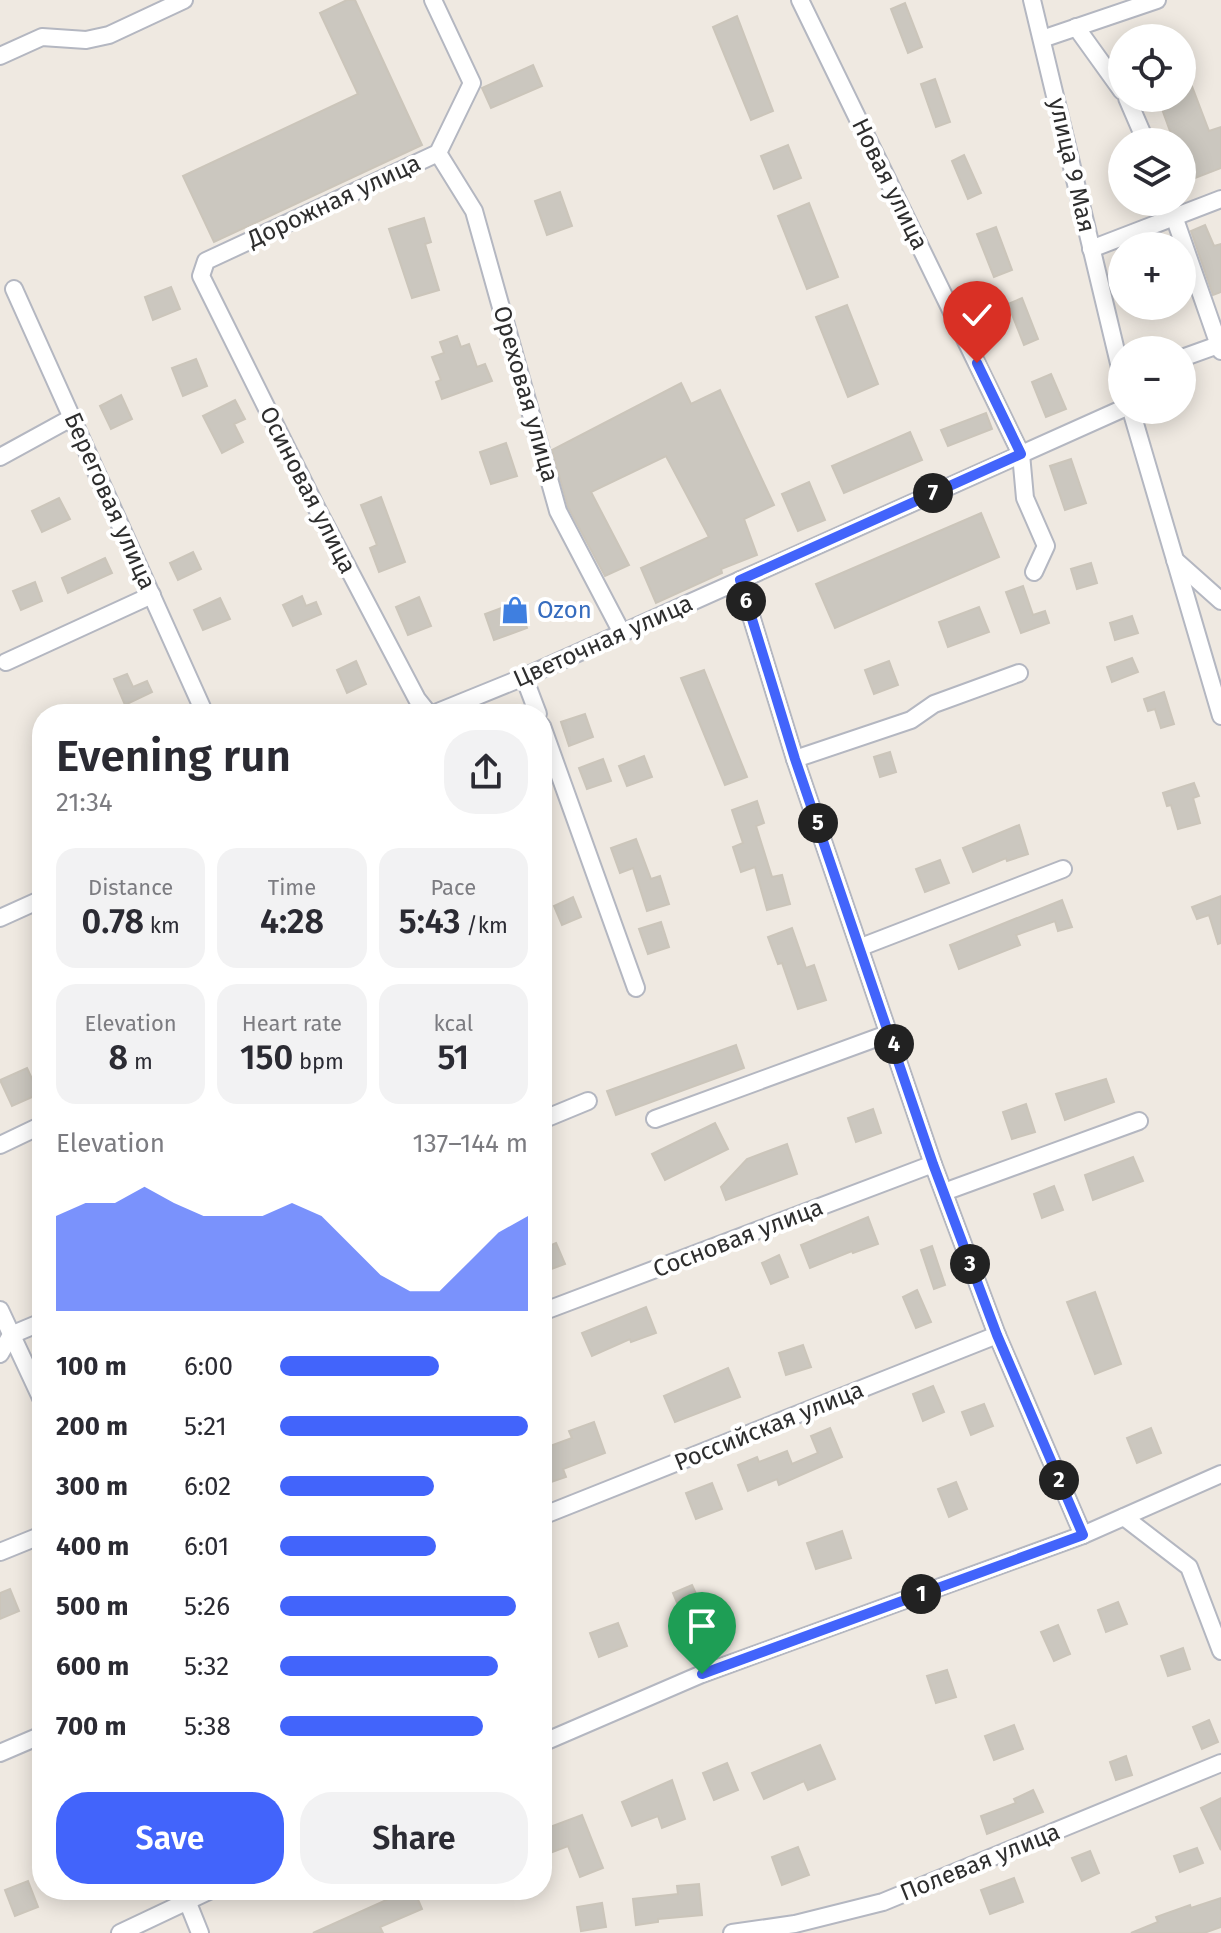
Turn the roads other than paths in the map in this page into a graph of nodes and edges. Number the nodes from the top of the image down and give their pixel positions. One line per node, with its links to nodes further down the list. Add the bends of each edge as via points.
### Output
1 (184, 0): 8 (street, via 109,35 86,40 42,37)
2 (433, 0): 10 (street, Дорожная улица, via 472,83)
3 (800, 0): 24 (street, Новая улица)
4 (1032, 0): 7 (street, улица 9 Мая)
5 (1157, 0): 6 (street)
6 (1076, 27): 7 (street); 9 (street)
7 (1042, 39): 15 (street, улица 9 Мая)
8 (0, 56)
9 (1108, 72)
10 (438, 153): 16 (street, Дорожная улица); 31 (street, Ореховая улица, via 474,211 558,511)
11 (1221, 199): 12 (street)
12 (1196, 204)
13 (1158, 216): 15 (street)
14 (1174, 216): 19 (street)
15 (1091, 249): 18 (street, улица 9 Мая)
16 (206, 261): 36 (street, Осиновая улица, via 201,276)
17 (14, 289): 22 (street, Береговая улица)
18 (1112, 336)
19 (1220, 346): 20 (street)
20 (1196, 354)
21 (1108, 415): 24 (street, Цветочная улица)
22 (73, 417): 25 (street); 29 (street, Береговая улица)
23 (1135, 424): 26 (street)
24 (1021, 454): 27 (street, via 1025,498 1046,546); 28 (street, Цветочная улица)
25 (0, 457)
26 (1174, 558): 30 (street); 39 (street)
27 (1034, 572)
28 (740, 580): 31 (street, Цветочная улица); 41 (street)
29 (152, 595): 32 (street); 35 (street, Береговая улица)
30 (1221, 601)
31 (622, 633): 34 (street, Цветочная улица)
32 (6, 662)
33 (1019, 673): 41 (street, via 934,704 911,720)
34 (524, 677): 37 (street, Цветочная улица); 38 (street)
35 (201, 704)
36 (422, 704)
37 (456, 704)
38 (534, 704)
39 (1221, 716)
40 (552, 754): 46 (street)
41 (795, 759): 45 (street)
42 (1063, 869): 45 (street)
43 (32, 904): 44 (street)
44 (0, 918)
45 (861, 947): 47 (street)
46 (636, 988)
47 (890, 1033): 50 (street); 54 (street)
48 (588, 1101): 49 (street)
49 (552, 1116)
50 (655, 1119)
51 (1139, 1121): 55 (street)
52 (32, 1130): 53 (street)
53 (0, 1145)
54 (933, 1164): 55 (street); 56 (street, Сосновая улица)
55 (944, 1192): 60 (street)
56 (552, 1308)
57 (0, 1310): 59 (street)
58 (32, 1326): 59 (street)
59 (11, 1335): 61 (street); 62 (street)
60 (997, 1335): 64 (street, Российская улица); 66 (street)
61 (0, 1354)
62 (32, 1379)
63 (1221, 1474): 65 (street)
64 (552, 1512)
65 (1124, 1517): 66 (street); 69 (street, via 1189,1567)
66 (1083, 1535): 71 (street, via 702,1674)
67 (32, 1539): 68 (street)
68 (0, 1552)
69 (1221, 1651)
70 (32, 1739): 72 (street)
71 (552, 1739)
72 (0, 1753)
73 (1221, 1763): 78 (street, Полевая улица, via 883,1902)
74 (193, 1900): 75 (street)
75 (188, 1903): 76 (street); 77 (street)
76 (120, 1933)
77 (200, 1933)
78 (732, 1933)

